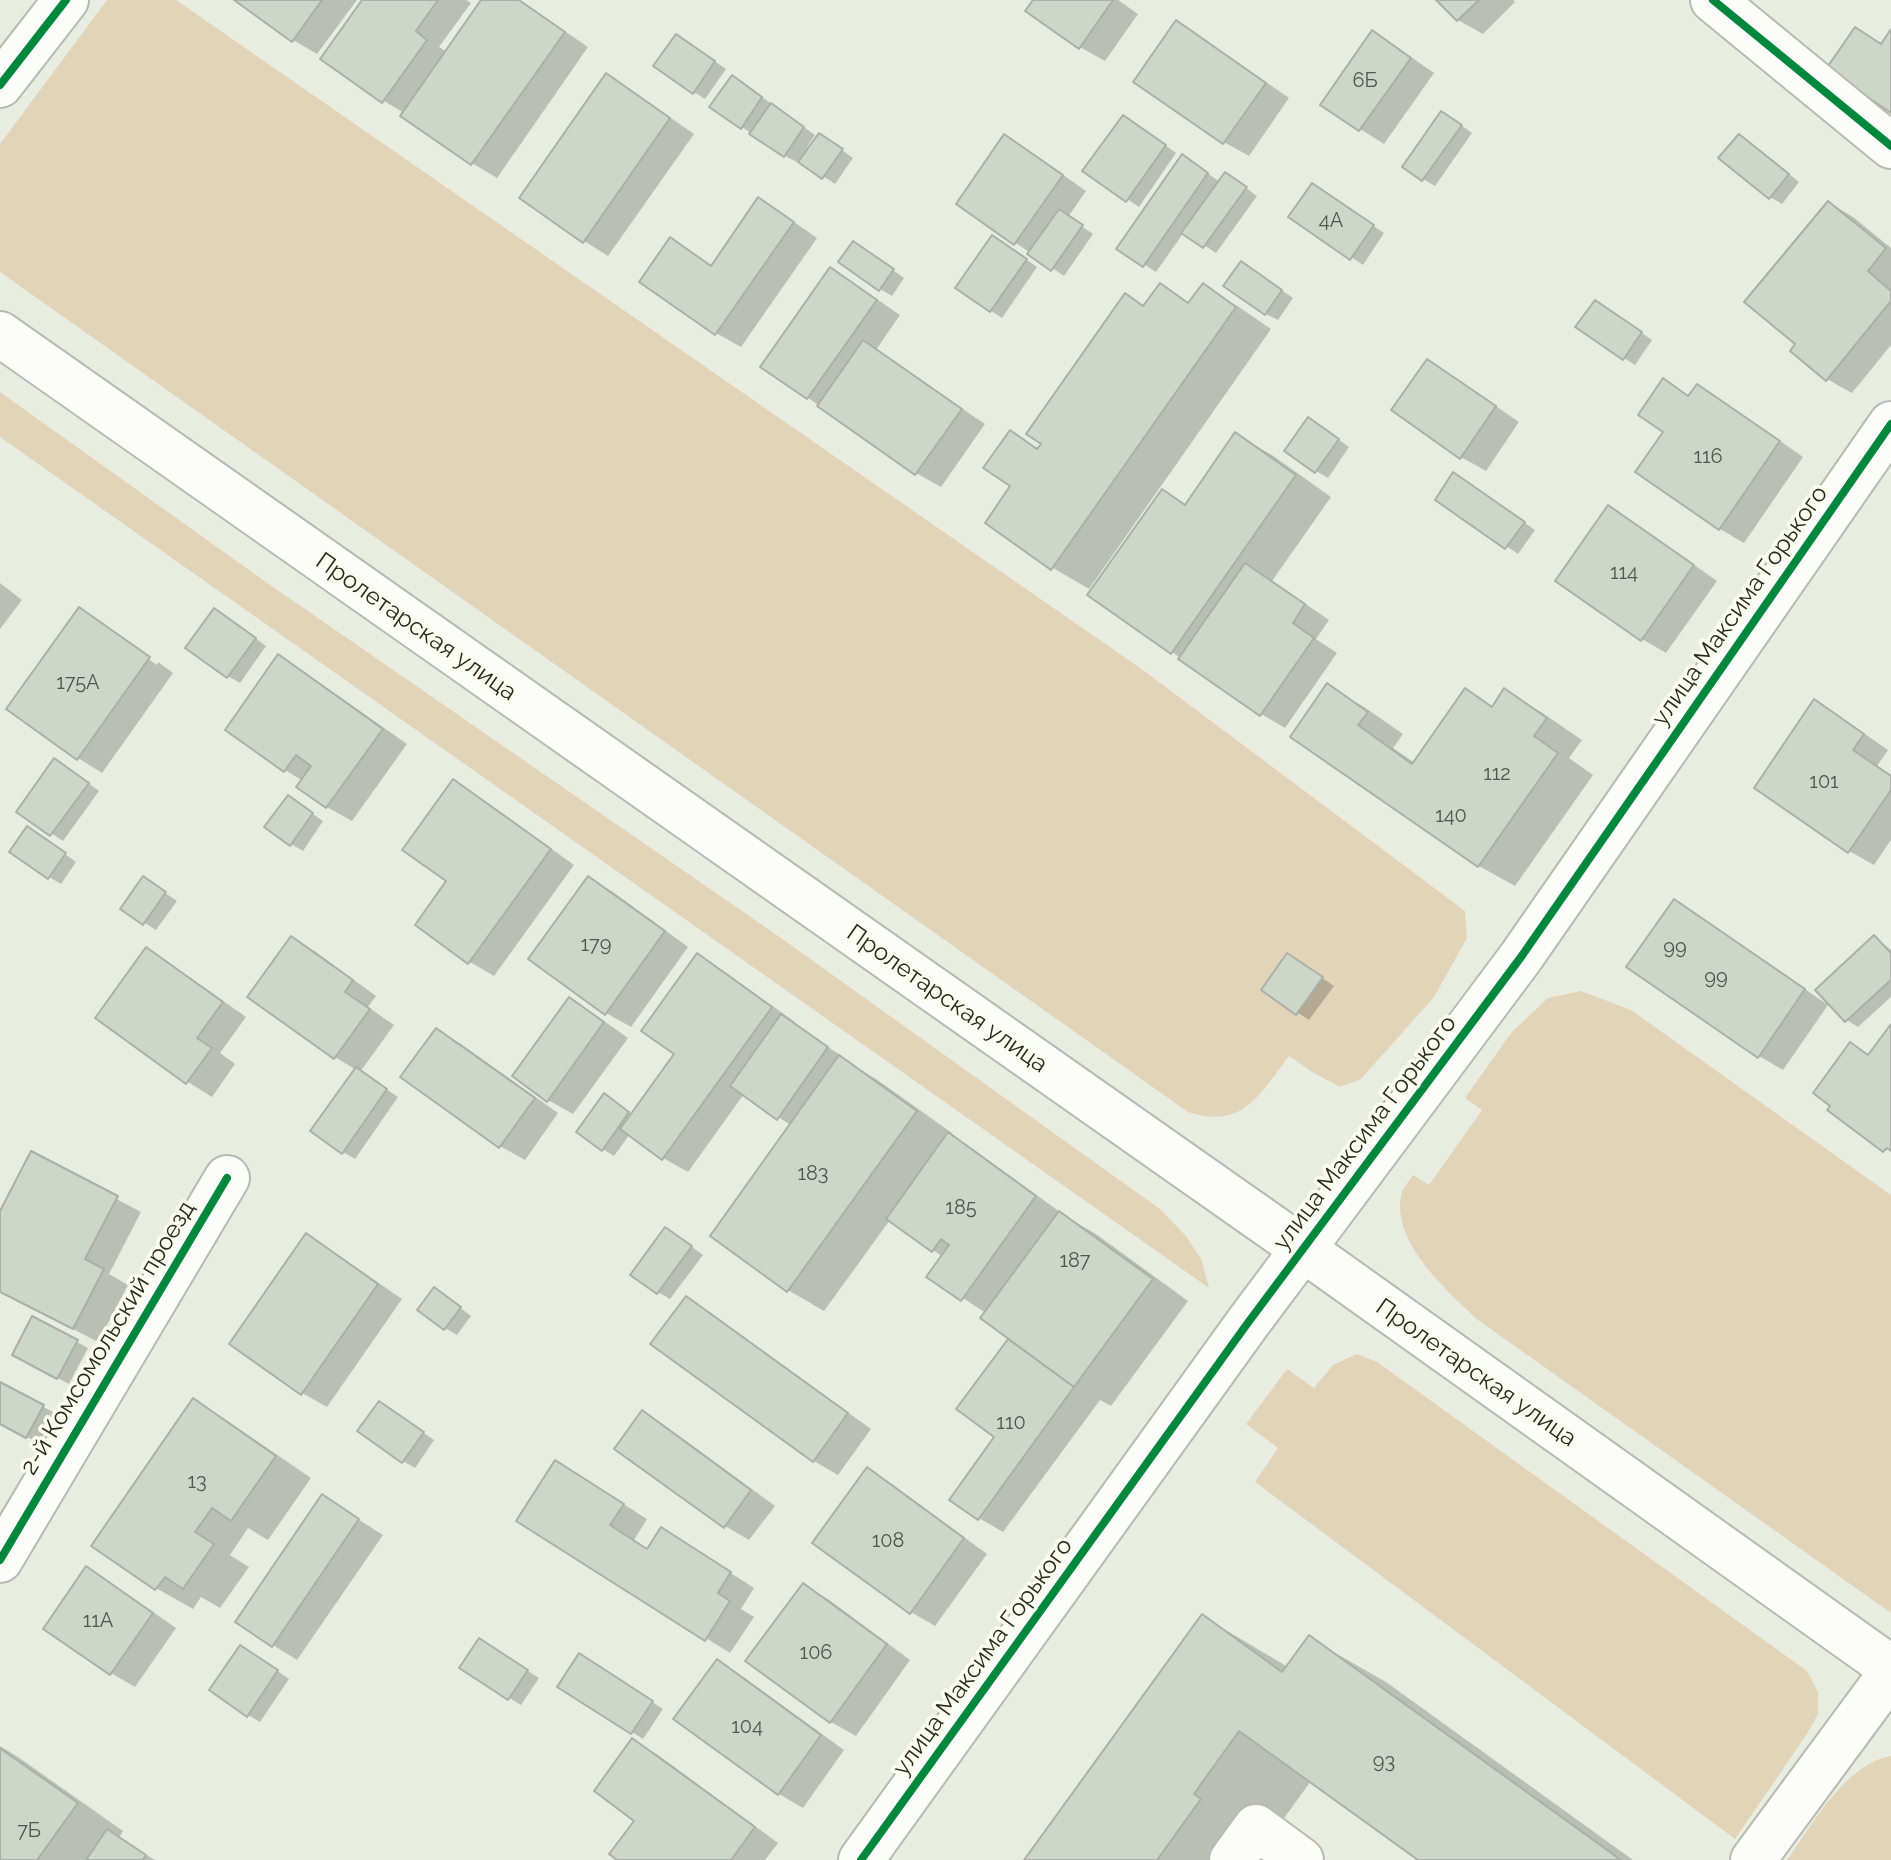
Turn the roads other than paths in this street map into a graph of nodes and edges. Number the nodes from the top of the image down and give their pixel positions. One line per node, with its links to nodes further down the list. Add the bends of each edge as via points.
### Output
1 (66, 0): 3 (street)
2 (1713, 0): 4 (street)
3 (0, 85)
4 (1891, 146)
5 (0, 334): 8 (street, Пролетарская улица)
6 (1891, 424): 8 (street, улица Максима Горького, via 1521,957)
7 (227, 1178): 9 (street, 2-й Комсомольский проезд)
8 (1303, 1249): 10 (street, Пролетарская улица); 11 (street, улица Максима Горького)
9 (0, 1560)
10 (1891, 1670): 14 (street)
11 (861, 1860)
12 (1232, 1860): 13 (street, via 1256,1827)
13 (1301, 1860)
14 (1753, 1860)

